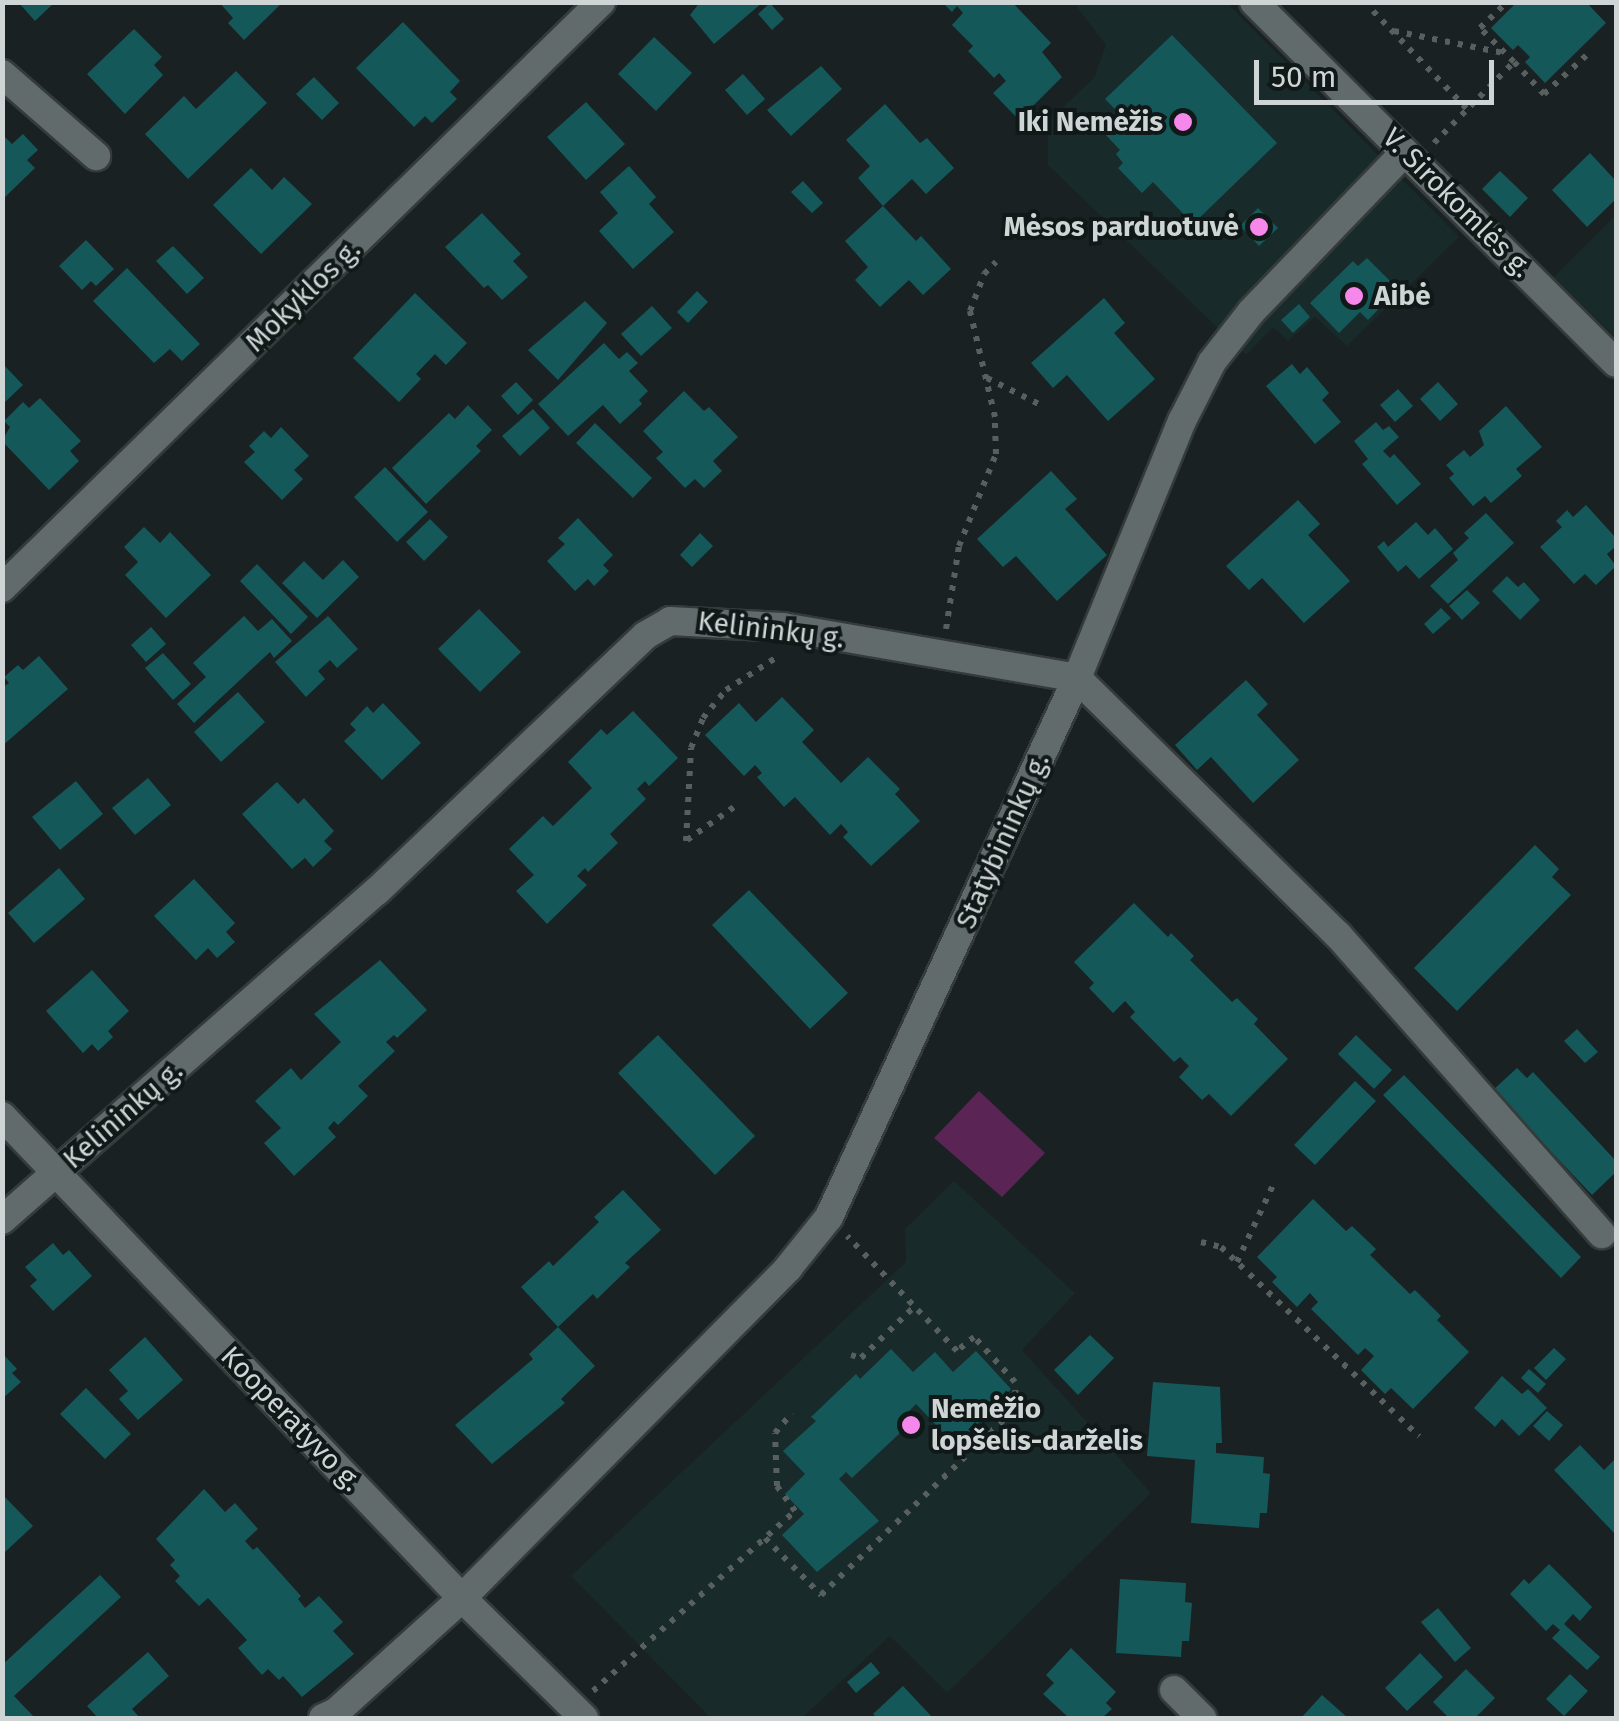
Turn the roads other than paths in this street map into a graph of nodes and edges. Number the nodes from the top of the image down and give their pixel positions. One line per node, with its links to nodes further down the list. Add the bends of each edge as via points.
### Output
1 (600, 2): 7 (street, Mokyklos g.)
2 (1254, 2): 5 (street, V. Sirokomlės g.)
3 (2, 74): 4 (street)
4 (96, 156)
5 (1410, 157): 6 (street, V. Sirokomlės g.); 8 (street, via 1251,312 1212,362)
6 (1616, 363)
7 (2, 588)
8 (1078, 678): 10 (street, Kelininkų g., via 797,630 670,622 646,634 377,891); 12 (street, via 1338,936); 13 (street, Statybininkų g., via 829,1217 788,1268)
9 (2, 1116): 10 (street, Kooperatyvo g.)
10 (56, 1174): 11 (street, Kelininkų g.); 13 (street, Kooperatyvo g.)
11 (2, 1220)
12 (1602, 1234)
13 (462, 1598): 15 (street, Kooperatyvo g.); 16 (street, Statybininkų g.)
14 (1174, 1690): 17 (street)
15 (579, 1713)
16 (323, 1718)
17 (1202, 1718)

